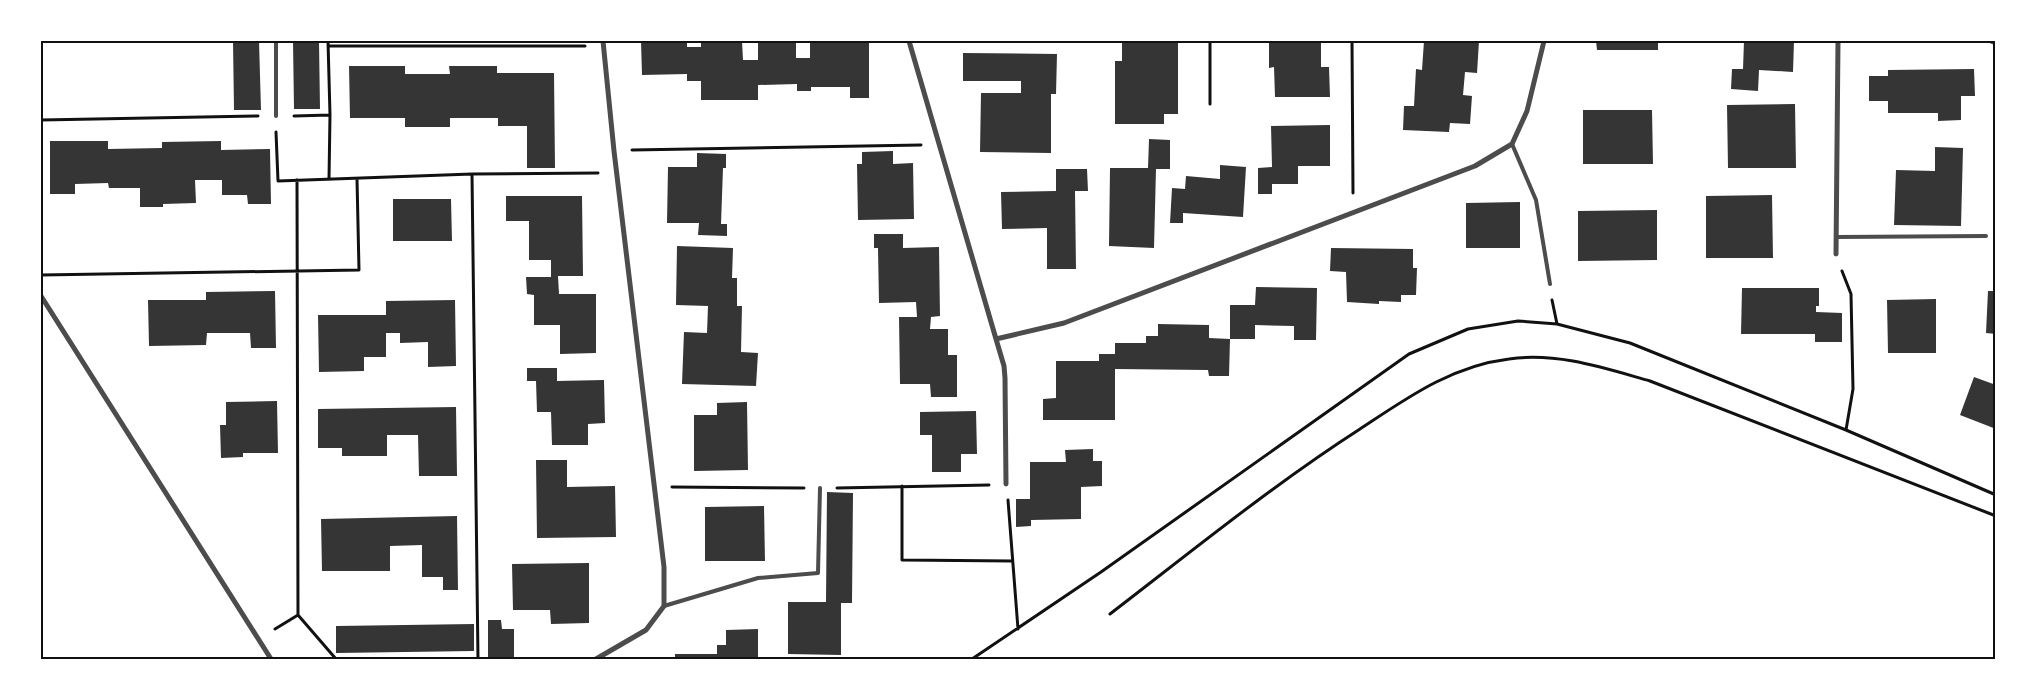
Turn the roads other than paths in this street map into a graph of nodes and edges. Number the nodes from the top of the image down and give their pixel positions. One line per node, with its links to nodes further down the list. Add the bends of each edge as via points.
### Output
1 (276, 41): 8 (lane)
2 (909, 41): 15 (street)
3 (1544, 41): 9 (street, via 1527,111)
4 (1838, 41): 11 (street)
5 (1991, 41): 6 (street)
6 (1996, 42)
7 (603, 44): 18 (street, via 664,567)
8 (276, 116)
9 (1512, 144): 13 (lane, via 1536,200); 15 (street, via 1475,166 1064,323)
10 (1986, 236): 11 (lane)
11 (1836, 237): 12 (street)
12 (1836, 254)
13 (1550, 284)
14 (41, 296): 19 (street)
15 (996, 339): 16 (street, via 1005,378)
16 (1006, 484)
17 (820, 488): 18 (lane, via 818,573 758,578)
18 (664, 606): 20 (street, via 646,630)
19 (271, 659)
20 (596, 659)

